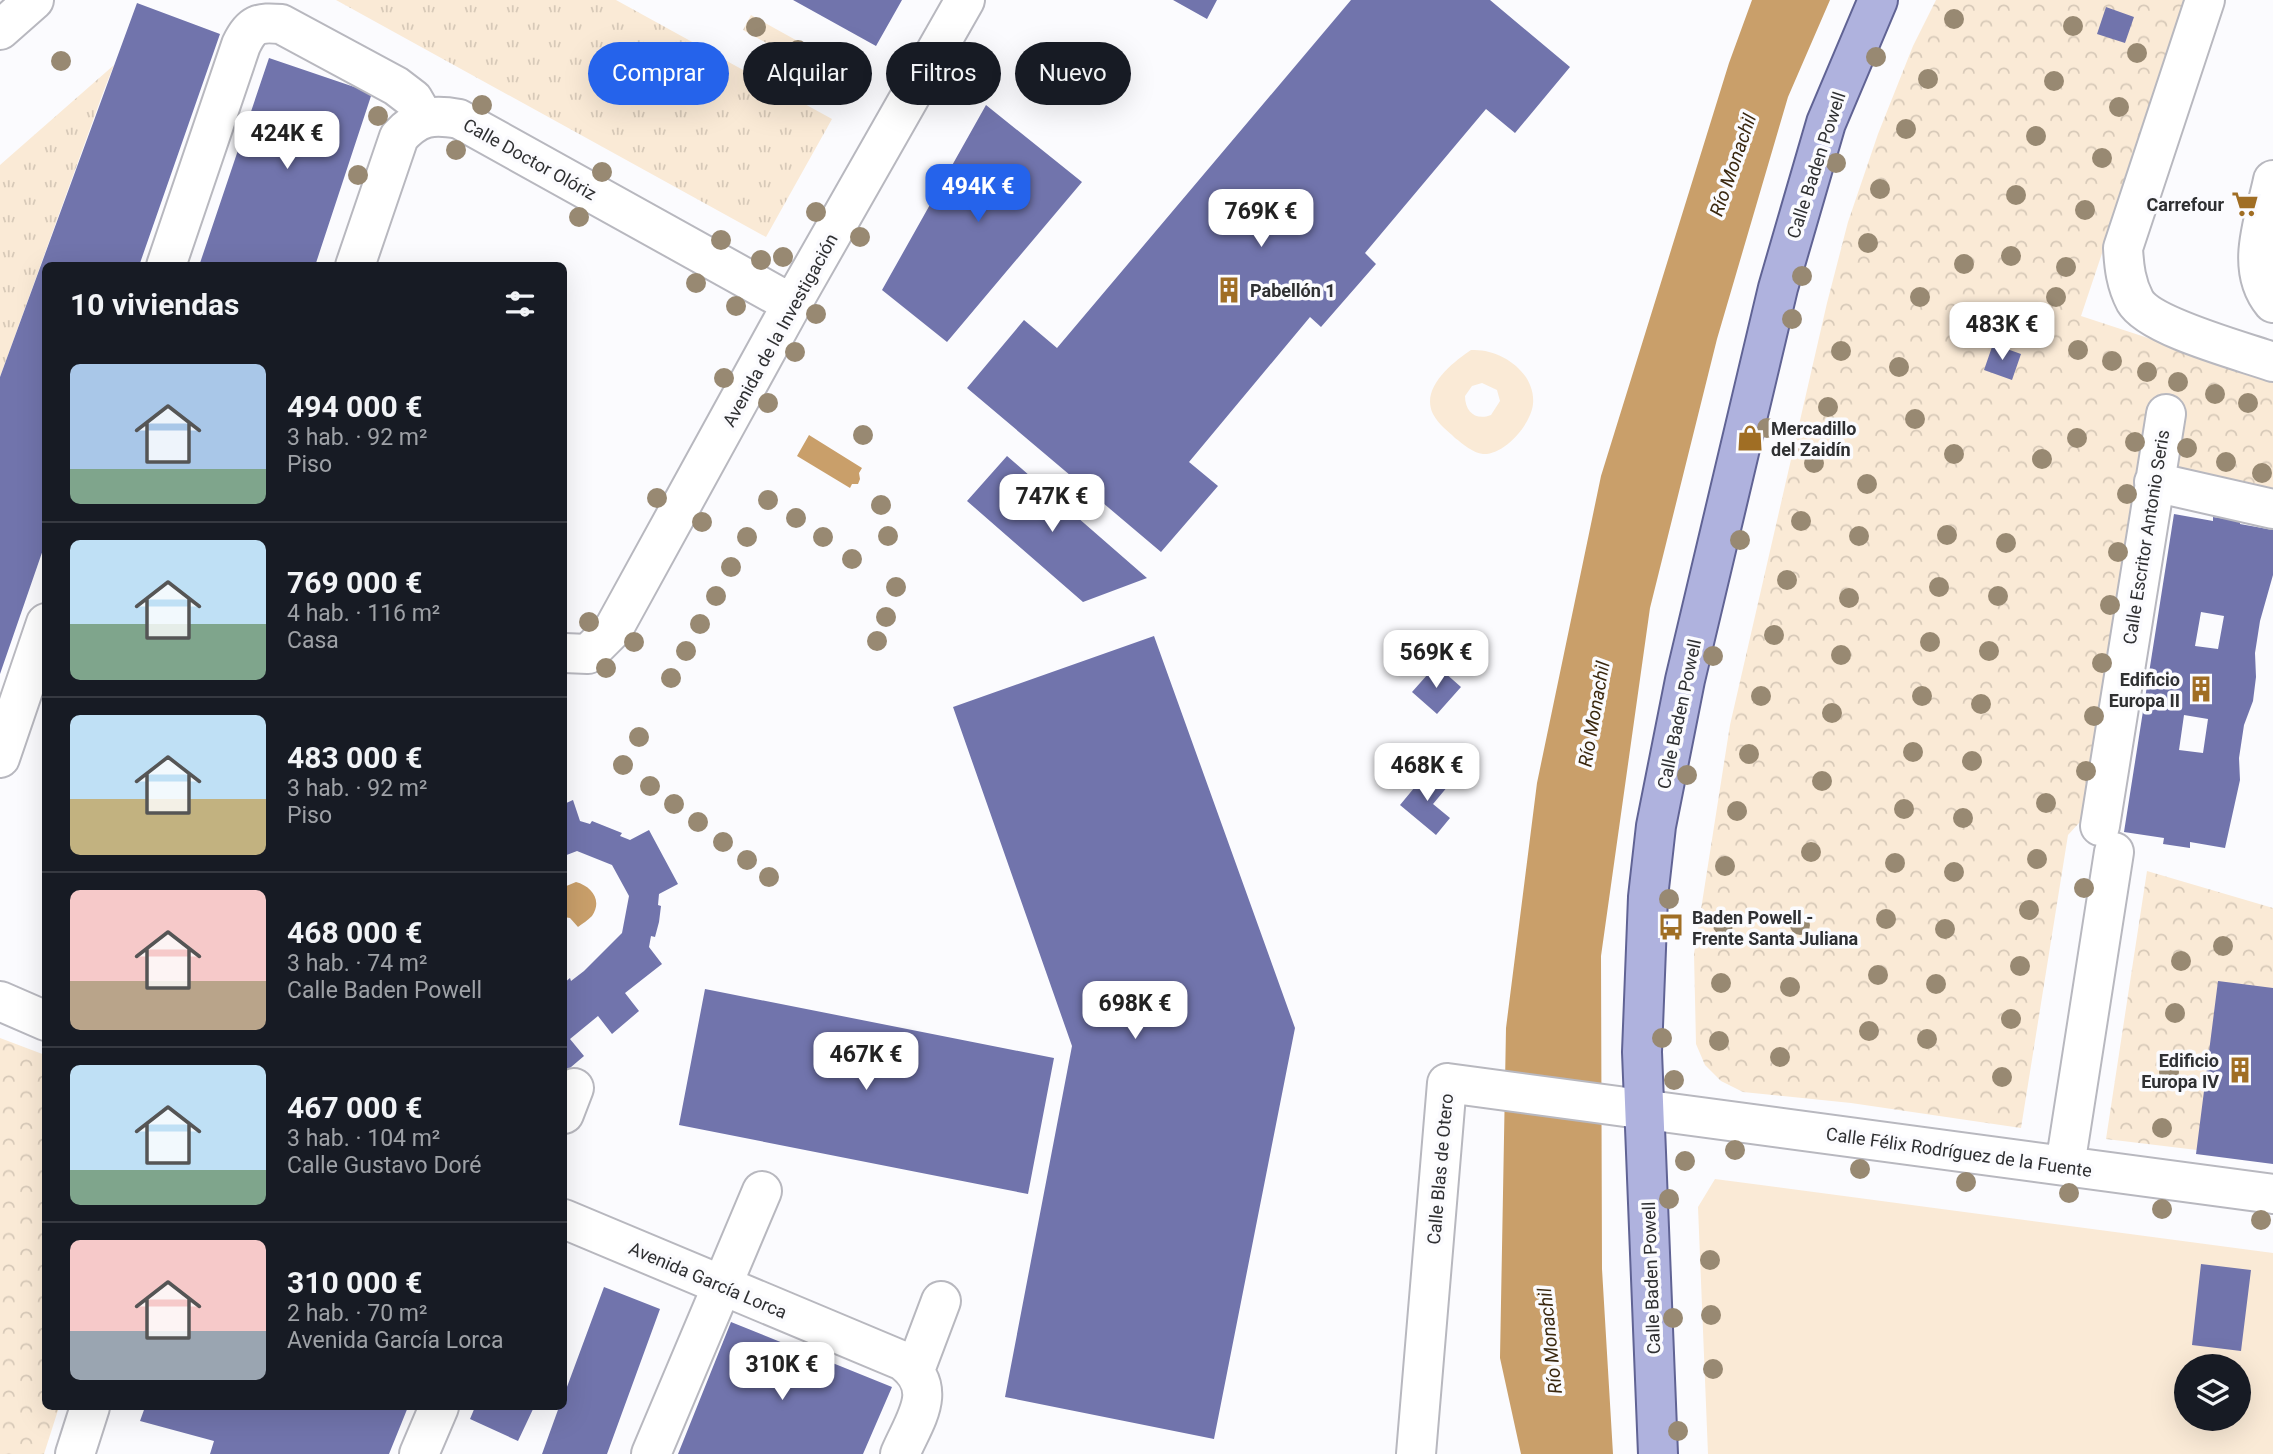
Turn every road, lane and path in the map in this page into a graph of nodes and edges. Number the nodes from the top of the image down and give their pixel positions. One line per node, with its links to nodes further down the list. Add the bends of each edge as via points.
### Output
1 (34, 0): 5 (street)
2 (965, 0): 11 (street, Avenida de la Investigación)
3 (1878, 0): 21 (main road, Calle Baden Powell, via 1826,123 1778,288 1685,680 1656,826 1648,897 1642,1009)
4 (2205, 0): 12 (street, via 2123,248 2125,277 2136,304 2164,324)
5 (0, 30)
6 (424, 118): 8 (street, via 413,99 397,86 281,24 264,23 248,30); 9 (street, via 399,137); 11 (street, Calle Doctor Olóriz, via 459,119)
7 (2273, 180): 10 (street, via 2256,259 2264,293)
8 (167, 262)
9 (356, 262)
10 (2273, 303)
11 (792, 304): 17 (street, Avenida de la Investigación, via 614,628)
12 (2273, 362)
13 (2166, 414): 14 (street, Calle Escritor Antonio Seris)
14 (2154, 482): 15 (street); 22 (street, Calle Escritor Antonio Seris)
15 (2273, 509)
16 (42, 635): 18 (street)
17 (576, 653)
18 (0, 758)
19 (0, 1001): 20 (street)
20 (42, 1019)
21 (1645, 1111): 22 (street, Calle Félix Rodríguez de la Fuente); 35 (street, Calle Blas de Otero, via 1447,1083); 36 (main road, Calle Baden Powell)
22 (2065, 1166): 24 (street, Calle Félix Rodríguez de la Fuente)
23 (762, 1191): 26 (street)
24 (2273, 1194)
25 (567, 1220): 26 (street, Avenida García Lorca)
26 (722, 1285): 28 (street, Avenida García Lorca, via 904,1361); 33 (street)
27 (942, 1301): 28 (street)
28 (919, 1376): 34 (street, via 922,1403)
29 (89, 1410): 31 (street)
30 (438, 1410): 32 (street)
31 (75, 1454)
32 (419, 1454)
33 (651, 1454)
34 (900, 1454)
35 (1416, 1454)
36 (1658, 1454)

